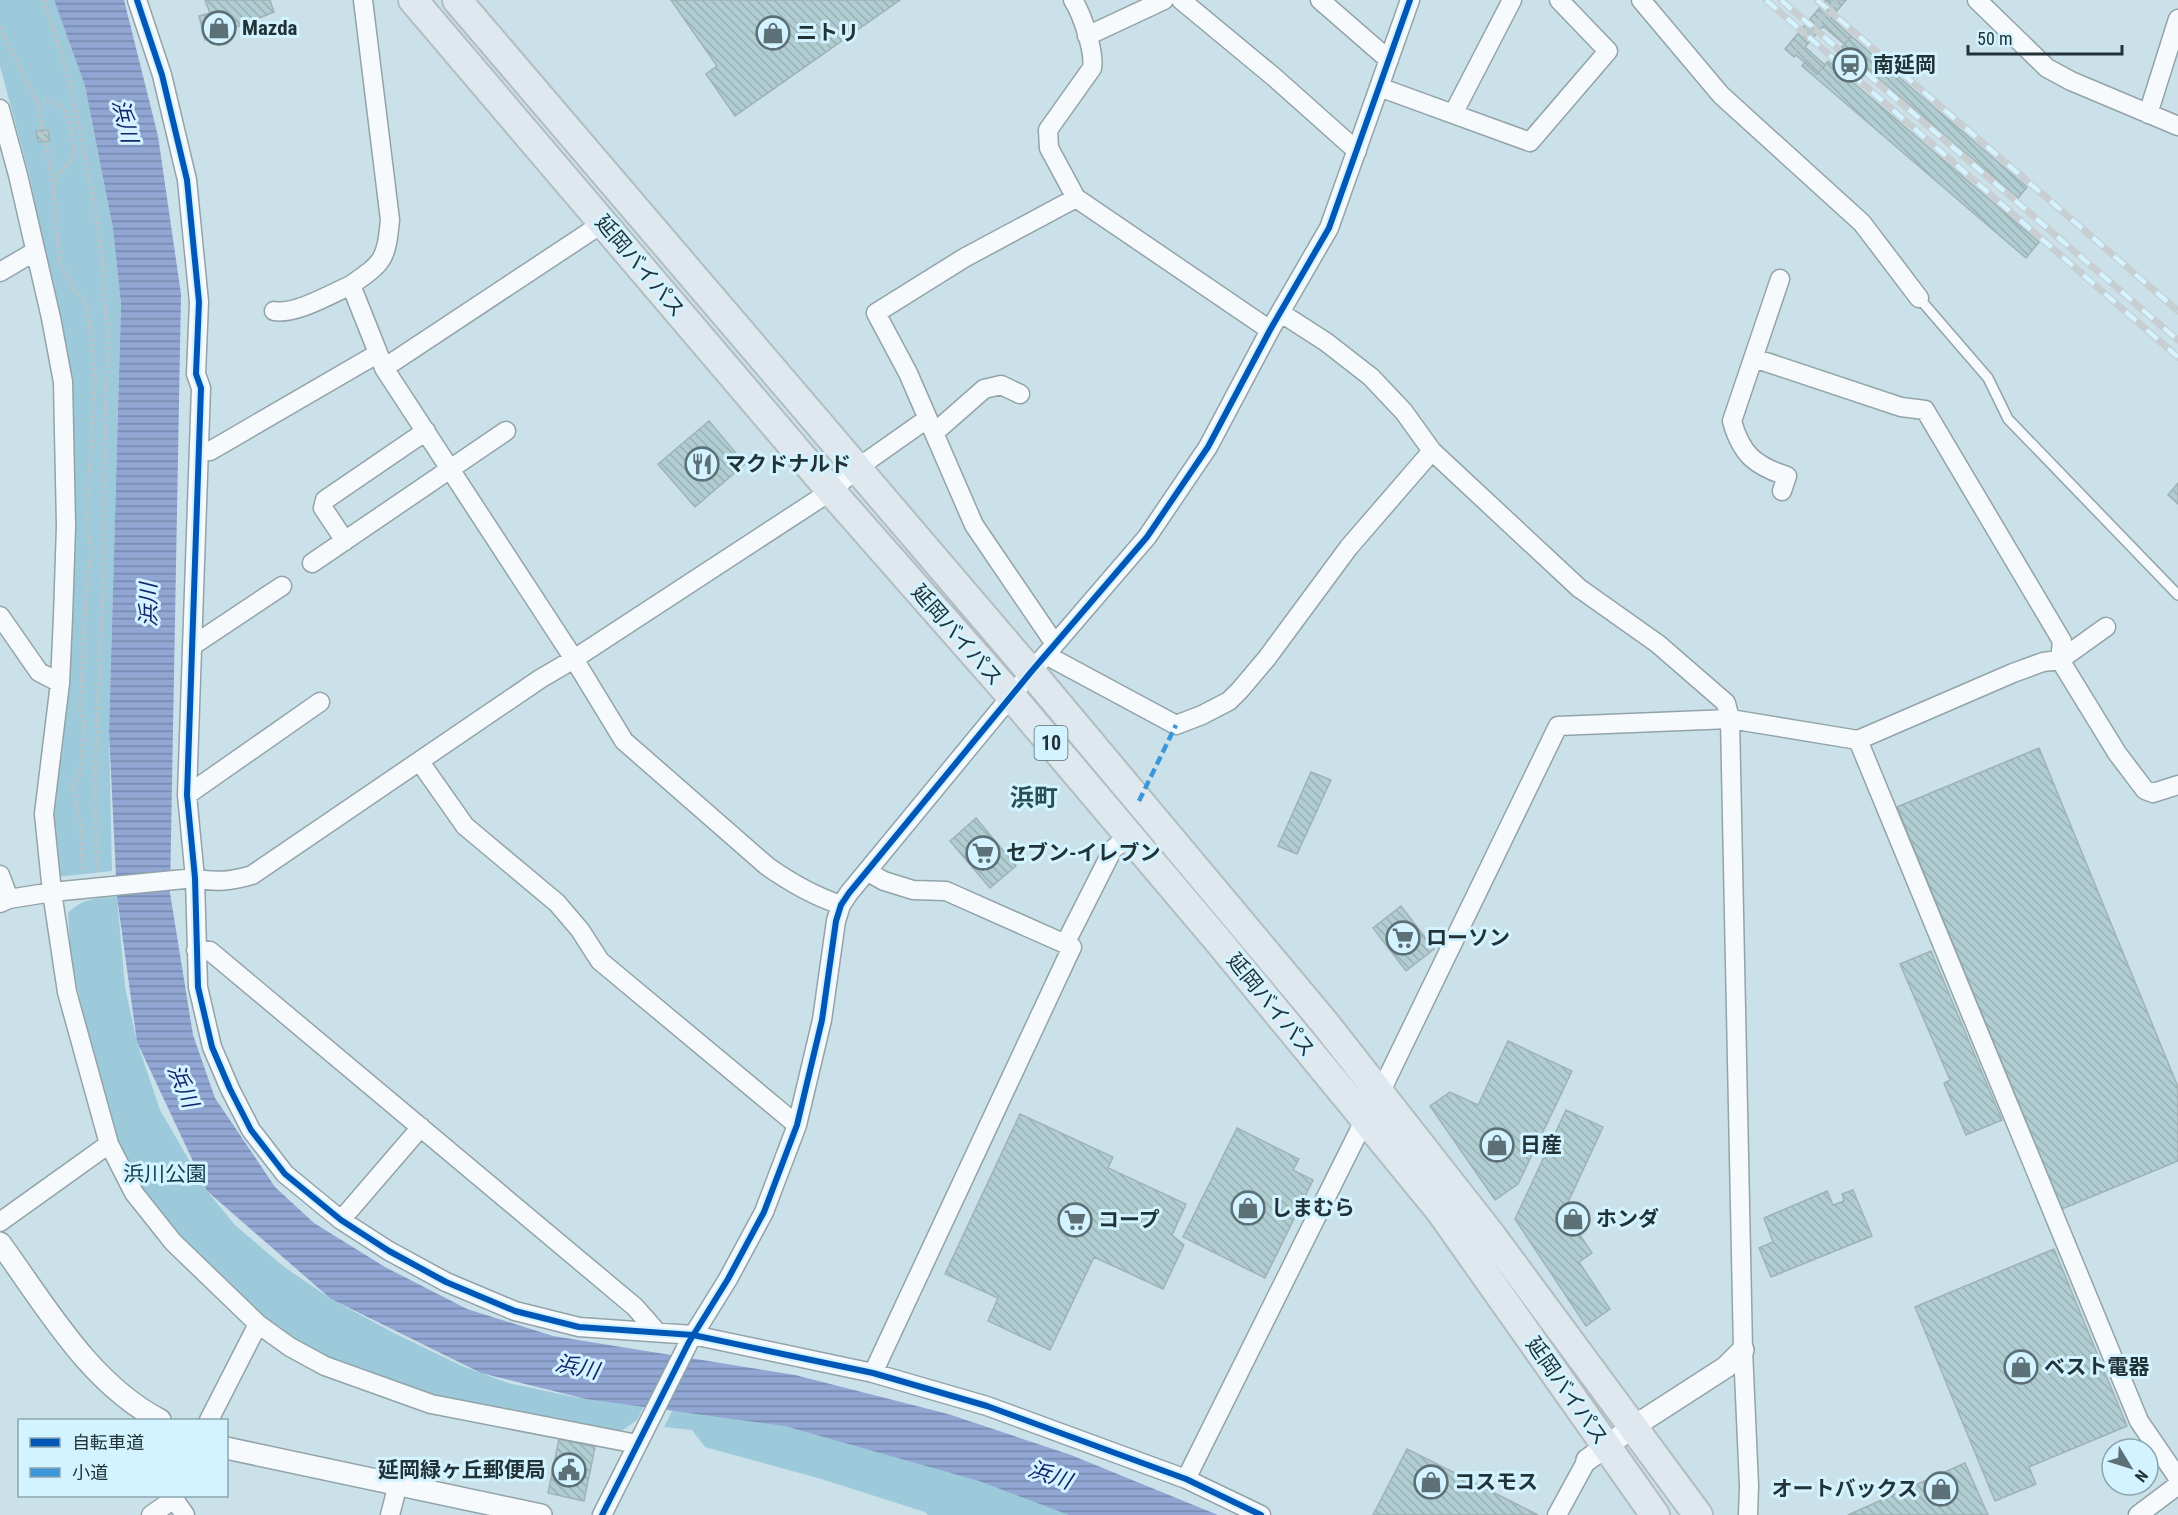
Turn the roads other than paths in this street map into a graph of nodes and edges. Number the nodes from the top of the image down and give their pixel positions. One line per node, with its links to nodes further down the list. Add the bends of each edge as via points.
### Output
1 (137, 0): 40 (street, via 162,75 187,180 199,302 196,374 201,388)
2 (363, 0): 28 (street, via 390,220 381,263)
3 (413, 0): 24 (highway, 延岡バイパス / 10)
4 (457, 0): 42 (highway, 延岡バイパス / 10)
5 (1073, 0): 15 (street)
6 (1164, 0): 15 (street)
7 (1181, 0): 22 (street)
8 (1320, 0): 16 (street)
9 (1410, 0): 16 (street)
10 (1512, 0): 18 (street)
11 (1558, 0): 18 (street, via 1608,51 1530,142)
12 (1641, 0): 29 (street, via 1721,95 1862,223)
13 (1977, 0): 19 (street, via 2048,68)
14 (2178, 20): 19 (street)
15 (1087, 36): 23 (street, via 1092,68 1048,130 1049,147)
16 (1389, 60): 17 (street)
17 (1379, 87): 18 (street); 22 (street)
18 (1453, 114)
19 (2148, 114): 21 (street)
20 (1, 120): 25 (street, via 18,175)
21 (2178, 126)
22 (1356, 151): 31 (street, via 1329,228)
23 (1076, 198): 32 (street); 36 (street, via 964,258 876,313 908,373)
24 (603, 223): 34 (street); 43 (highway, 延岡バイパス / 10)
25 (34, 252): 26 (street); 55 (street, via 63,382 66,526)
26 (0, 272)
27 (1780, 279): 33 (street)
28 (351, 285): 30 (street, via 310,303); 34 (street)
29 (1919, 298): 48 (lane, via 1988,378 2008,419)
30 (274, 311)
31 (1281, 313): 32 (street); 39 (street, via 1371,377 1404,412)
32 (1270, 330): 52 (street, via 1208,447 1147,537)
33 (1754, 358): 44 (street, via 1732,421 1737,441 1749,455 1762,466 1787,476); 54 (street, via 1901,407 1925,410 2062,641)
34 (380, 361): 37 (street); 40 (street, via 210,451)
35 (1020, 394): 36 (street, via 1001,385 984,389)
36 (930, 426): 42 (street); 52 (street, via 974,525)
37 (426, 431): 41 (street); 45 (street, via 325,500 323,508)
38 (506, 431): 41 (street)
39 (1432, 451): 52 (street, via 1349,547 1267,658 1220,705 1176,724); 58 (street, via 1579,588 1658,644 1726,703)
40 (200, 452): 51 (street)
41 (451, 469): 45 (street); 53 (street)
42 (856, 469): 43 (street); 52 (highway, 延岡バイパス / 10)
43 (831, 491): 53 (street); 56 (highway, 延岡バイパス / 10)
44 (1782, 491)
45 (345, 541): 46 (street)
46 (312, 563)
47 (282, 586): 51 (street)
48 (2178, 595)
49 (0, 616): 55 (street, via 39,672)
50 (2106, 627): 54 (street)
51 (192, 646): 62 (street)
52 (1044, 657): 56 (street); 72 (highway, 延岡バイパス / 10)
53 (574, 659): 60 (street); 69 (street, via 624,741 767,866 818,898)
54 (2060, 660): 59 (street, via 2013,673); 61 (street, via 2117,753 2145,790 2153,794)
55 (60, 683): 67 (street, via 44,814)
56 (1012, 697): 63 (highway, 延岡バイパス / 10); 64 (street)
57 (321, 702): 62 (street)
58 (1730, 719): 59 (street); 72 (street, via 1558,726); 83 (street)
59 (1858, 740): 91 (street, via 2139,1421)
60 (420, 762): 66 (street, via 252,875 211,882); 74 (street, via 465,826 557,903 600,962)
61 (2178, 785)
62 (187, 795): 66 (street)
63 (1130, 836): 70 (street, via 1113,849); 73 (highway, 延岡バイパス / 10)
64 (868, 872): 69 (street); 70 (street, via 884,882 913,890 946,891)
65 (0, 875): 68 (street)
66 (195, 878): 67 (street); 71 (street)
67 (52, 892): 68 (street); 76 (street, via 67,992)
68 (4, 901)
69 (842, 905): 74 (street, via 836,921 822,1020)
70 (1065, 944): 84 (street, via 1072,947)
71 (196, 950): 75 (street, via 210,951); 77 (street, via 198,987 212,1047 251,1130 285,1174)
72 (1380, 1092): 87 (highway, 延岡バイパス / 10)
73 (1365, 1119): 90 (highway, 延岡バイパス / 10, via 1441,1212); 92 (street)
74 (797, 1125): 82 (street, via 764,1212)
75 (421, 1127): 77 (street); 81 (street, via 635,1307)
76 (110, 1144): 78 (street); 80 (street, via 134,1193 173,1242)
77 (341, 1220): 81 (street, via 389,1251 514,1311 579,1327)
78 (0, 1222)
79 (0, 1243): 85 (street, via 92,1366 119,1392)
80 (258, 1324): 86 (street); 88 (street, via 325,1366 431,1404)
81 (657, 1332): 82 (street)
82 (691, 1338): 84 (street); 88 (street)
83 (1743, 1350): 87 (street, via 1725,1367); 105 (street)
84 (873, 1374): 92 (street, via 987,1406)
85 (159, 1419)
86 (210, 1419)
87 (1633, 1427): 90 (street); 104 (highway, 延岡バイパス / 10)
88 (637, 1444): 100 (street)
89 (228, 1448): 93 (street)
90 (1597, 1453): 102 (street); 103 (highway, 延岡バイパス / 10)
91 (2178, 1478)
92 (1186, 1479): 101 (street)
93 (398, 1484): 98 (street); 99 (street)
94 (2178, 1485): 106 (street)
95 (173, 1497): 96 (street); 97 (street)
96 (151, 1515)
97 (185, 1515)
98 (390, 1515)
99 (541, 1515)
100 (602, 1515)
101 (1261, 1515)
102 (1557, 1515)
103 (1655, 1515)
104 (1698, 1515)
105 (1748, 1515)
106 (2138, 1515)

